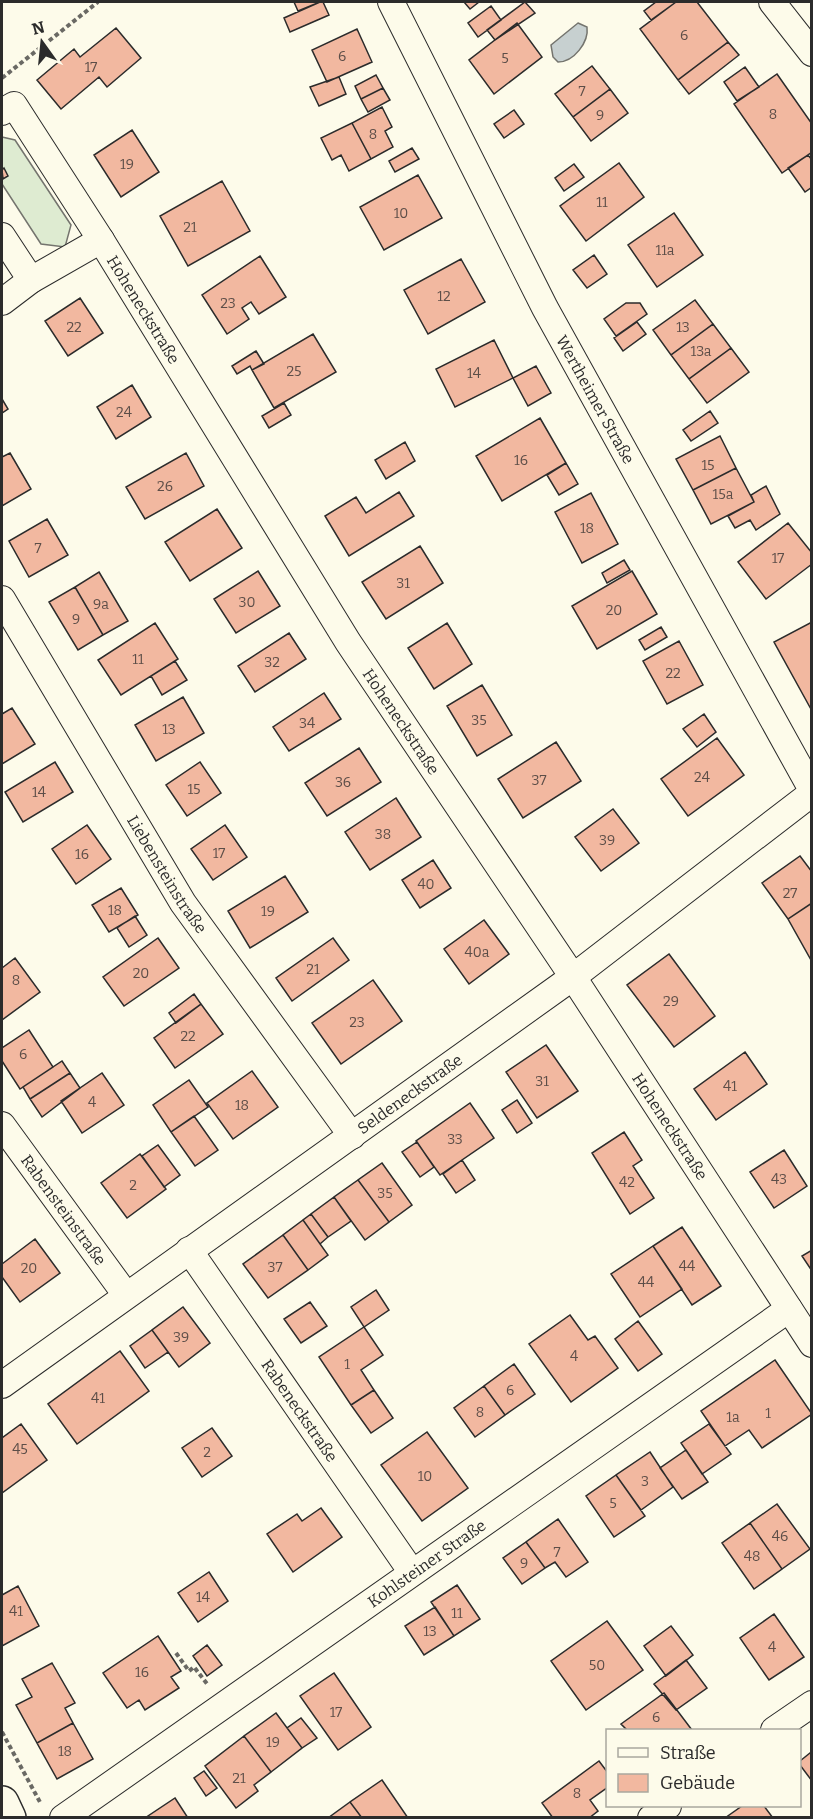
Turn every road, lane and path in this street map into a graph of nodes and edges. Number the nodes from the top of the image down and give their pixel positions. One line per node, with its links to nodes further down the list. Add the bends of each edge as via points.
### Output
1 (98, 2): 5 (path)
2 (391, 2): 12 (street, Wertheimer Straße, via 545,308)
3 (772, 2): 4 (street)
4 (812, 53)
5 (2, 78)
6 (2, 112): 8 (street, Hoheneckstraße, via 14,105)
7 (2, 236): 9 (street)
8 (101, 240): 9 (street); 13 (street, Hoheneckstraße, via 348,642)
9 (31, 280): 10 (street)
10 (2, 302)
11 (2, 599): 15 (street, Liebensteinstraße, via 183,903)
12 (812, 791): 13 (street, Seldeneckstraße)
13 (573, 977): 15 (street, Seldeneckstraße); 18 (street, Hoheneckstraße)
14 (2, 1125): 17 (street, Rabensteinstraße)
15 (352, 1136): 16 (street, Seldeneckstraße)
16 (189, 1250): 17 (street, Seldeneckstraße); 21 (street, Rabeneckstraße)
17 (126, 1295): 20 (street, Seldeneckstraße)
18 (789, 1309): 19 (street, Hoheneckstraße); 21 (street, Kohlsteiner Straße)
19 (812, 1344)
20 (2, 1385)
21 (411, 1572): 24 (street, Kohlsteiner Straße)
22 (176, 1653): 24 (path, via 189,1671 194,1667)
23 (812, 1704): 25 (street)
24 (222, 1705): 29 (street, Kohlsteiner Straße)
25 (777, 1729)
26 (2, 1732): 29 (path)
27 (2, 1803): 30 (street)
28 (667, 1807): 31 (street)
29 (54, 1813)
30 (9, 1818)
31 (651, 1818)

